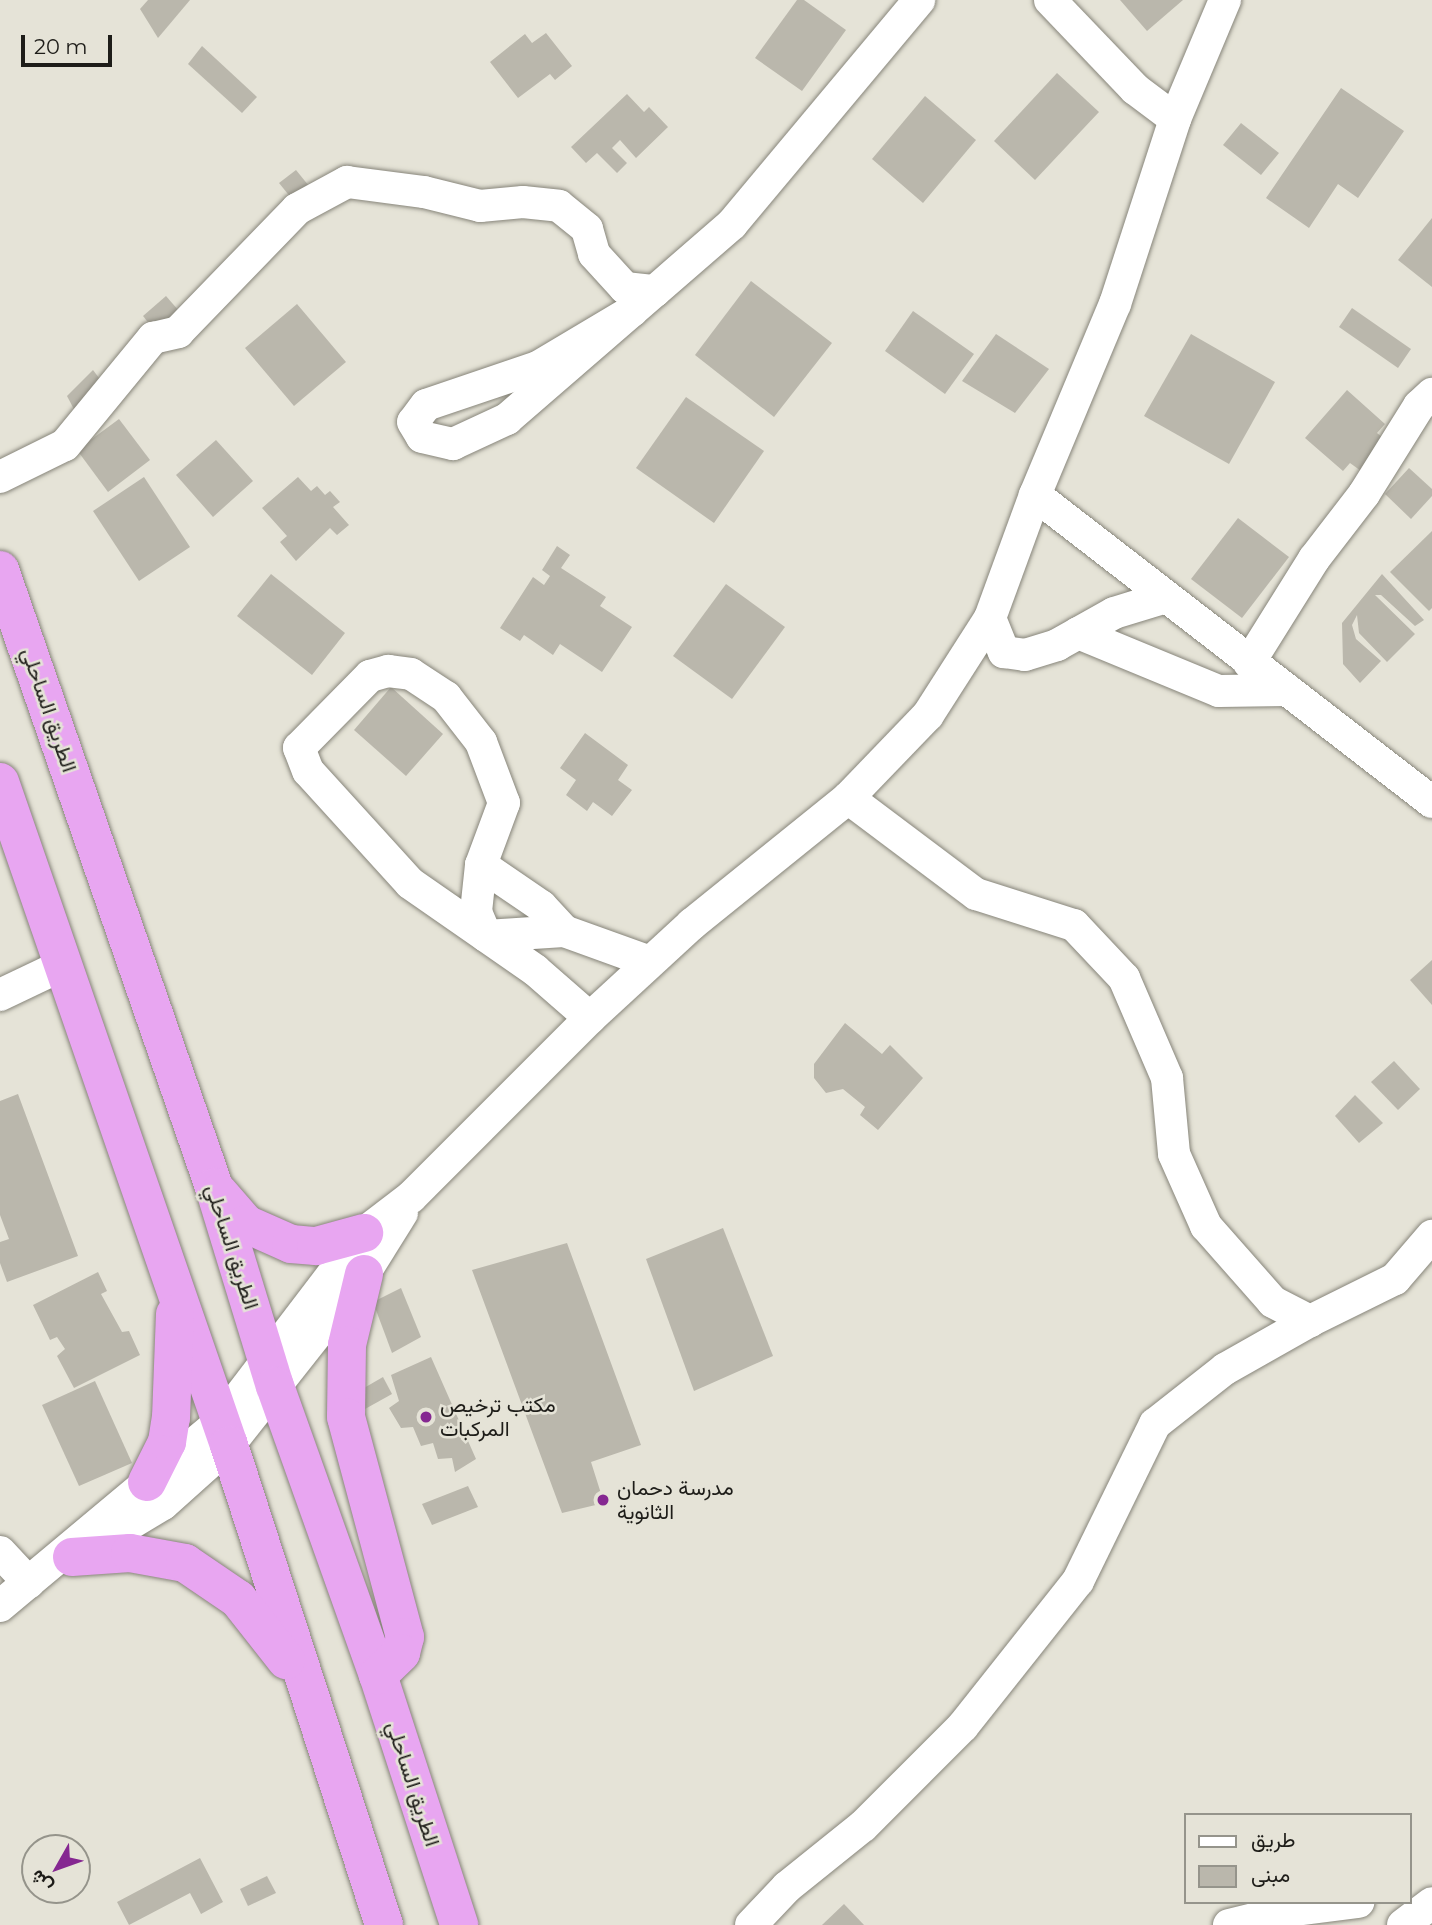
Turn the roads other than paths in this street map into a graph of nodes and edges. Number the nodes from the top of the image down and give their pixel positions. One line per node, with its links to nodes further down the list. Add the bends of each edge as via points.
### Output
1 (919, 0): 5 (street, via 732,224)
2 (1050, 0): 4 (street, via 1135,89)
3 (1225, 0): 4 (street)
4 (1175, 119): 8 (street, via 1115,304)
5 (644, 301): 5 (street, via 507,419 453,444 422,437 412,422 426,405 538,368); 7 (street, via 625,288 594,254 587,229 559,206 523,202 480,206 347,181 297,209 178,332 153,338 65,445)
6 (1432, 394): 13 (street, via 1419,406 1364,494 1314,559)
7 (0, 477)
8 (1035, 495): 10 (street); 11 (street)
9 (0, 570): 25 (highway, الطريق الساحلي)
10 (1166, 597): 12 (street, via 1114,613); 13 (street)
11 (990, 618): 12 (street, via 1004,652 1025,655); 16 (street, via 928,715)
12 (1078, 633): 14 (street, via 1219,691)
13 (1249, 663): 14 (street)
14 (1287, 690): 17 (street)
15 (0, 782): 22 (highway)
16 (848, 798): 21 (street); 31 (street, via 976,894 1074,925 1124,978 1167,1078 1174,1154 1206,1226 1273,1302)
17 (1432, 802)
18 (481, 865): 19 (street, via 541,906); 20 (street, via 476,912); 20 (street, via 504,803 481,742 446,697 411,674 388,671 370,676 299,748 308,771 410,883)
19 (564, 931): 20 (street); 21 (street)
20 (486, 936): 24 (street)
21 (650, 962): 24 (street)
22 (65, 964): 23 (street); 30 (highway)
23 (0, 995)
24 (590, 1018): 26 (street)
25 (214, 1186): 27 (highway, via 246,1224 291,1244 316,1246); 32 (highway, الطريق الساحلي)
26 (411, 1197): 27 (street); 29 (street)
27 (364, 1233): 32 (street)
28 (1432, 1236): 31 (street, via 1395,1279)
29 (364, 1274): 32 (street); 38 (highway, via 347,1345 346,1417 405,1637 401,1653)
30 (176, 1291): 33 (highway); 34 (highway, via 172,1418 167,1442)
31 (1310, 1321): 47 (street, via 1225,1369 1156,1424 1078,1581 962,1726 863,1826 787,1887)
32 (271, 1372): 33 (street); 38 (highway, الطريق الساحلي)
33 (225, 1434): 34 (street); 36 (street, via 163,1504); 39 (highway)
34 (147, 1482): 36 (street)
35 (0, 1552): 36 (street)
36 (49, 1570): 37 (street); 39 (highway, via 158,1555 185,1563 213,1579 260,1622)
37 (0, 1606)
38 (378, 1675): 46 (highway, الطريق الساحلي)
39 (312, 1703): 45 (highway)
40 (1432, 1893): 41 (street)
41 (1411, 1896)
42 (1432, 1903): 49 (street)
43 (1343, 1904): 48 (street)
44 (1432, 1916): 50 (street)
45 (384, 1925)
46 (459, 1925)
47 (751, 1925)
48 (1229, 1925)
49 (1403, 1925)
50 (1424, 1925)

